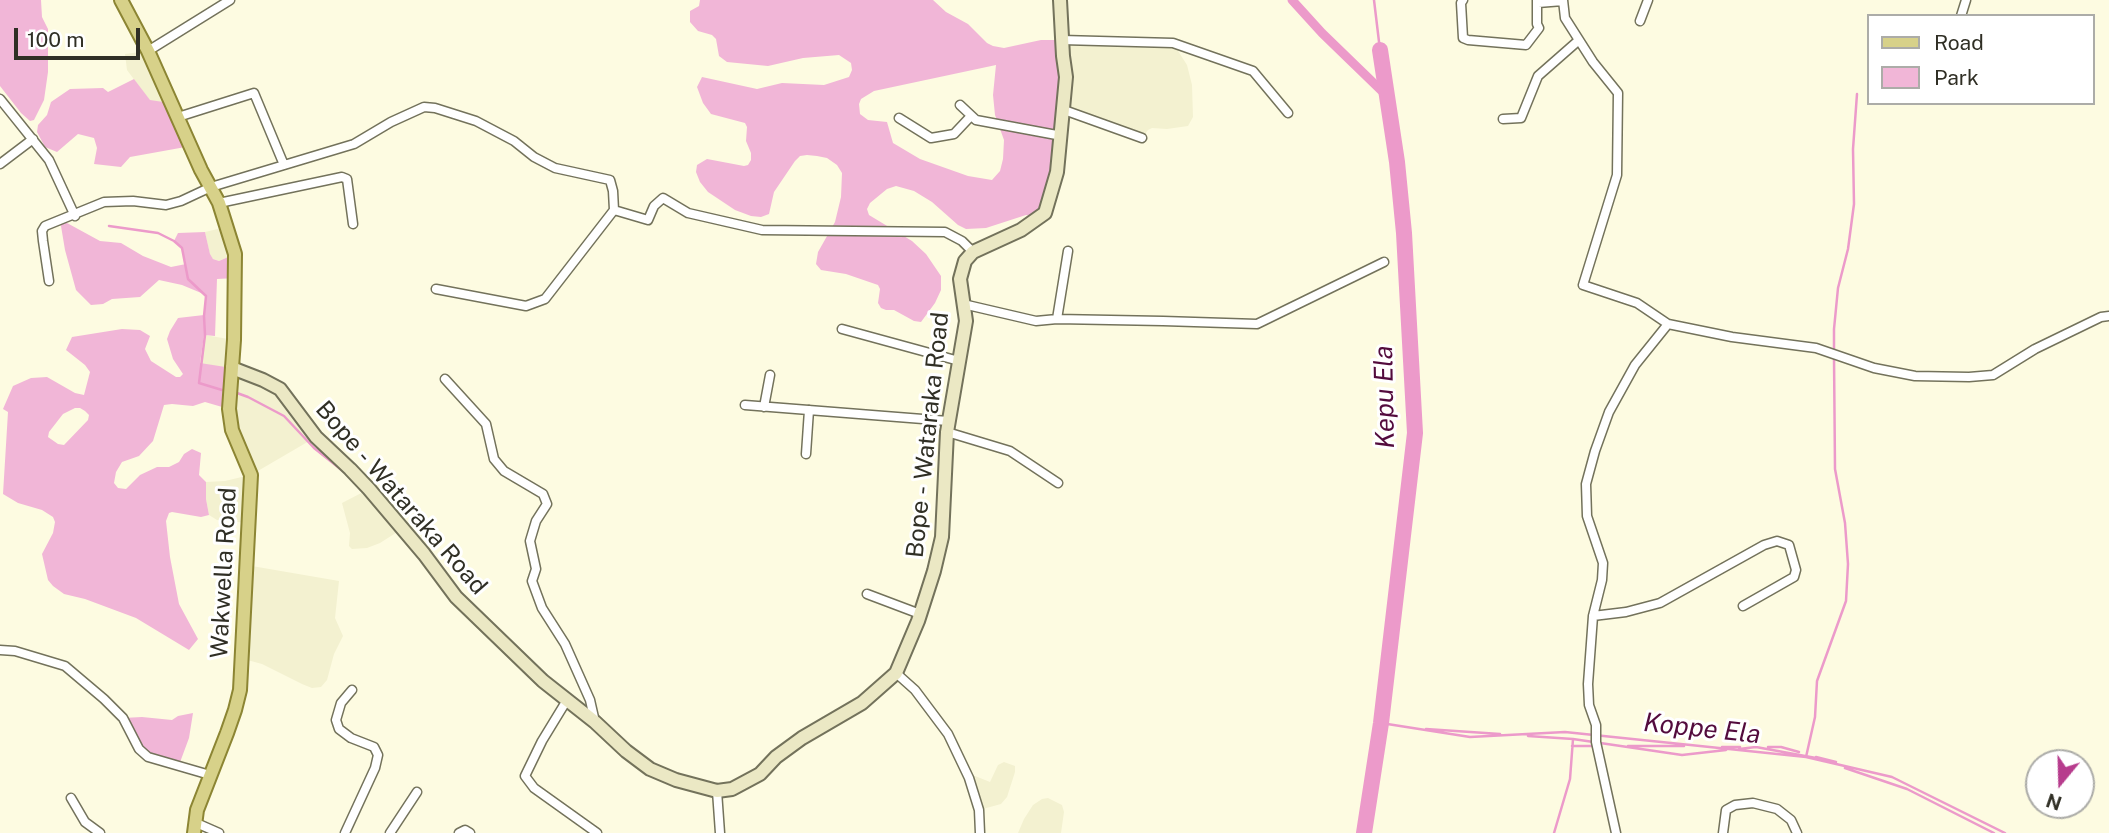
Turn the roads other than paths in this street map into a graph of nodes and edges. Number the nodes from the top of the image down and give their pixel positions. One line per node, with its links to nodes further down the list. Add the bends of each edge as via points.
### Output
1 (121, 0): 11 (main road, Wakwella Road)
2 (230, 0): 11 (street)
3 (1060, 0): 9 (street)
4 (1463, 0): 7 (street, via 1464,38 1527,45 1539,28)
5 (1648, 0): 8 (street)
6 (1563, 1): 7 (street); 10 (street, via 1565,18)
7 (1537, 2)
8 (1640, 21)
9 (1062, 40): 14 (street); 15 (street, via 1173,43 1253,71)
10 (1579, 40): 19 (street, via 1538,76 1521,118); 38 (street, via 1618,93 1617,176 1583,285 1637,303)
11 (148, 51): 16 (main road, Wakwella Road)
12 (0, 99): 22 (street)
13 (960, 105): 17 (street)
14 (1064, 110): 20 (street); 21 (street)
15 (1288, 113)
16 (178, 117): 24 (street, via 254,93); 25 (main road, Wakwella Road)
17 (971, 117): 18 (street, via 954,134 931,138); 20 (street)
18 (899, 118)
19 (1503, 119)
20 (1062, 136): 30 (street, via 1045,213 1021,230)
21 (1142, 138)
22 (33, 139): 23 (street); 28 (street, via 49,160)
23 (0, 164)
24 (284, 165): 25 (street); 27 (street, via 354,144 417,110 435,108 477,121 547,165 610,180)
25 (211, 187): 26 (main road, Wakwella Road); 28 (street, via 166,205 104,202)
26 (219, 203): 29 (street, via 342,177 347,179); 41 (main road, Wakwella Road, via 235,254)
27 (614, 210): 30 (street, via 648,220 663,198 688,213 762,230 946,232); 34 (street, via 545,299 533,305)
28 (75, 216): 33 (street, via 42,231)
29 (354, 224)
30 (973, 251): 35 (street, Bope - Wataraka Road, via 960,279)
31 (1068, 251): 37 (street)
32 (1384, 262): 37 (street, via 1257,324)
33 (49, 281)
34 (436, 289)
35 (963, 304): 37 (street, via 1036,321); 40 (street, Bope - Wataraka Road, via 966,321)
36 (2109, 316): 38 (street, via 2035,349 1993,375 1969,377 1915,376 1816,348)
37 (1057, 319)
38 (1668, 324): 53 (street, via 1635,365 1609,412 1586,484 1587,516 1603,564)
39 (842, 329): 40 (street)
40 (959, 361): 47 (street, Bope - Wataraka Road)
41 (232, 368): 57 (street, Bope - Wataraka Road, via 280,389 316,437 369,489 456,597); 59 (main road, Wakwella Road, via 232,430 251,475 240,690)
42 (770, 375): 45 (street)
43 (445, 379): 58 (street, via 486,424 494,459 504,471 542,494 547,504 530,541 536,569 532,580 542,608 565,644)
44 (745, 405): 45 (street)
45 (764, 407): 46 (street)
46 (809, 410): 47 (street); 48 (street)
47 (948, 427): 49 (street, via 1010,451); 52 (street, Bope - Wataraka Road, via 942,537)
48 (806, 454)
49 (1058, 483)
50 (867, 594): 52 (street)
51 (1743, 606): 53 (street, via 1796,574 1789,545 1777,541 1764,545 1660,603)
52 (920, 614): 55 (street, Bope - Wataraka Road)
53 (1593, 616): 73 (street, via 1588,705)
54 (0, 650): 59 (street, via 65,666 123,718 139,750 148,757)
55 (896, 673): 60 (street, Bope - Wataraka Road, via 862,703 776,757 760,774 732,789); 72 (street, via 948,734 969,778 979,810)
56 (352, 690): 66 (street, via 341,703 336,720 339,729 374,747 378,755)
57 (567, 700): 58 (street, Bope - Wataraka Road); 70 (street, via 525,776 534,788)
58 (596, 722): 60 (street, Bope - Wataraka Road, via 650,769)
59 (209, 775): 63 (main road, Wakwella Road)
60 (717, 790): 71 (street)
61 (417, 792): 67 (street)
62 (71, 798): 64 (street, via 85,822)
63 (194, 827): 65 (street)
64 (100, 833)
65 (219, 833)
66 (345, 833)
67 (390, 833)
68 (459, 833): 69 (street)
69 (470, 833)
70 (597, 833)
71 (720, 833)
72 (980, 833)
73 (1616, 833)
74 (1723, 833): 75 (street, via 1726,810 1753,803 1777,809 1791,820)
75 (1797, 833)

